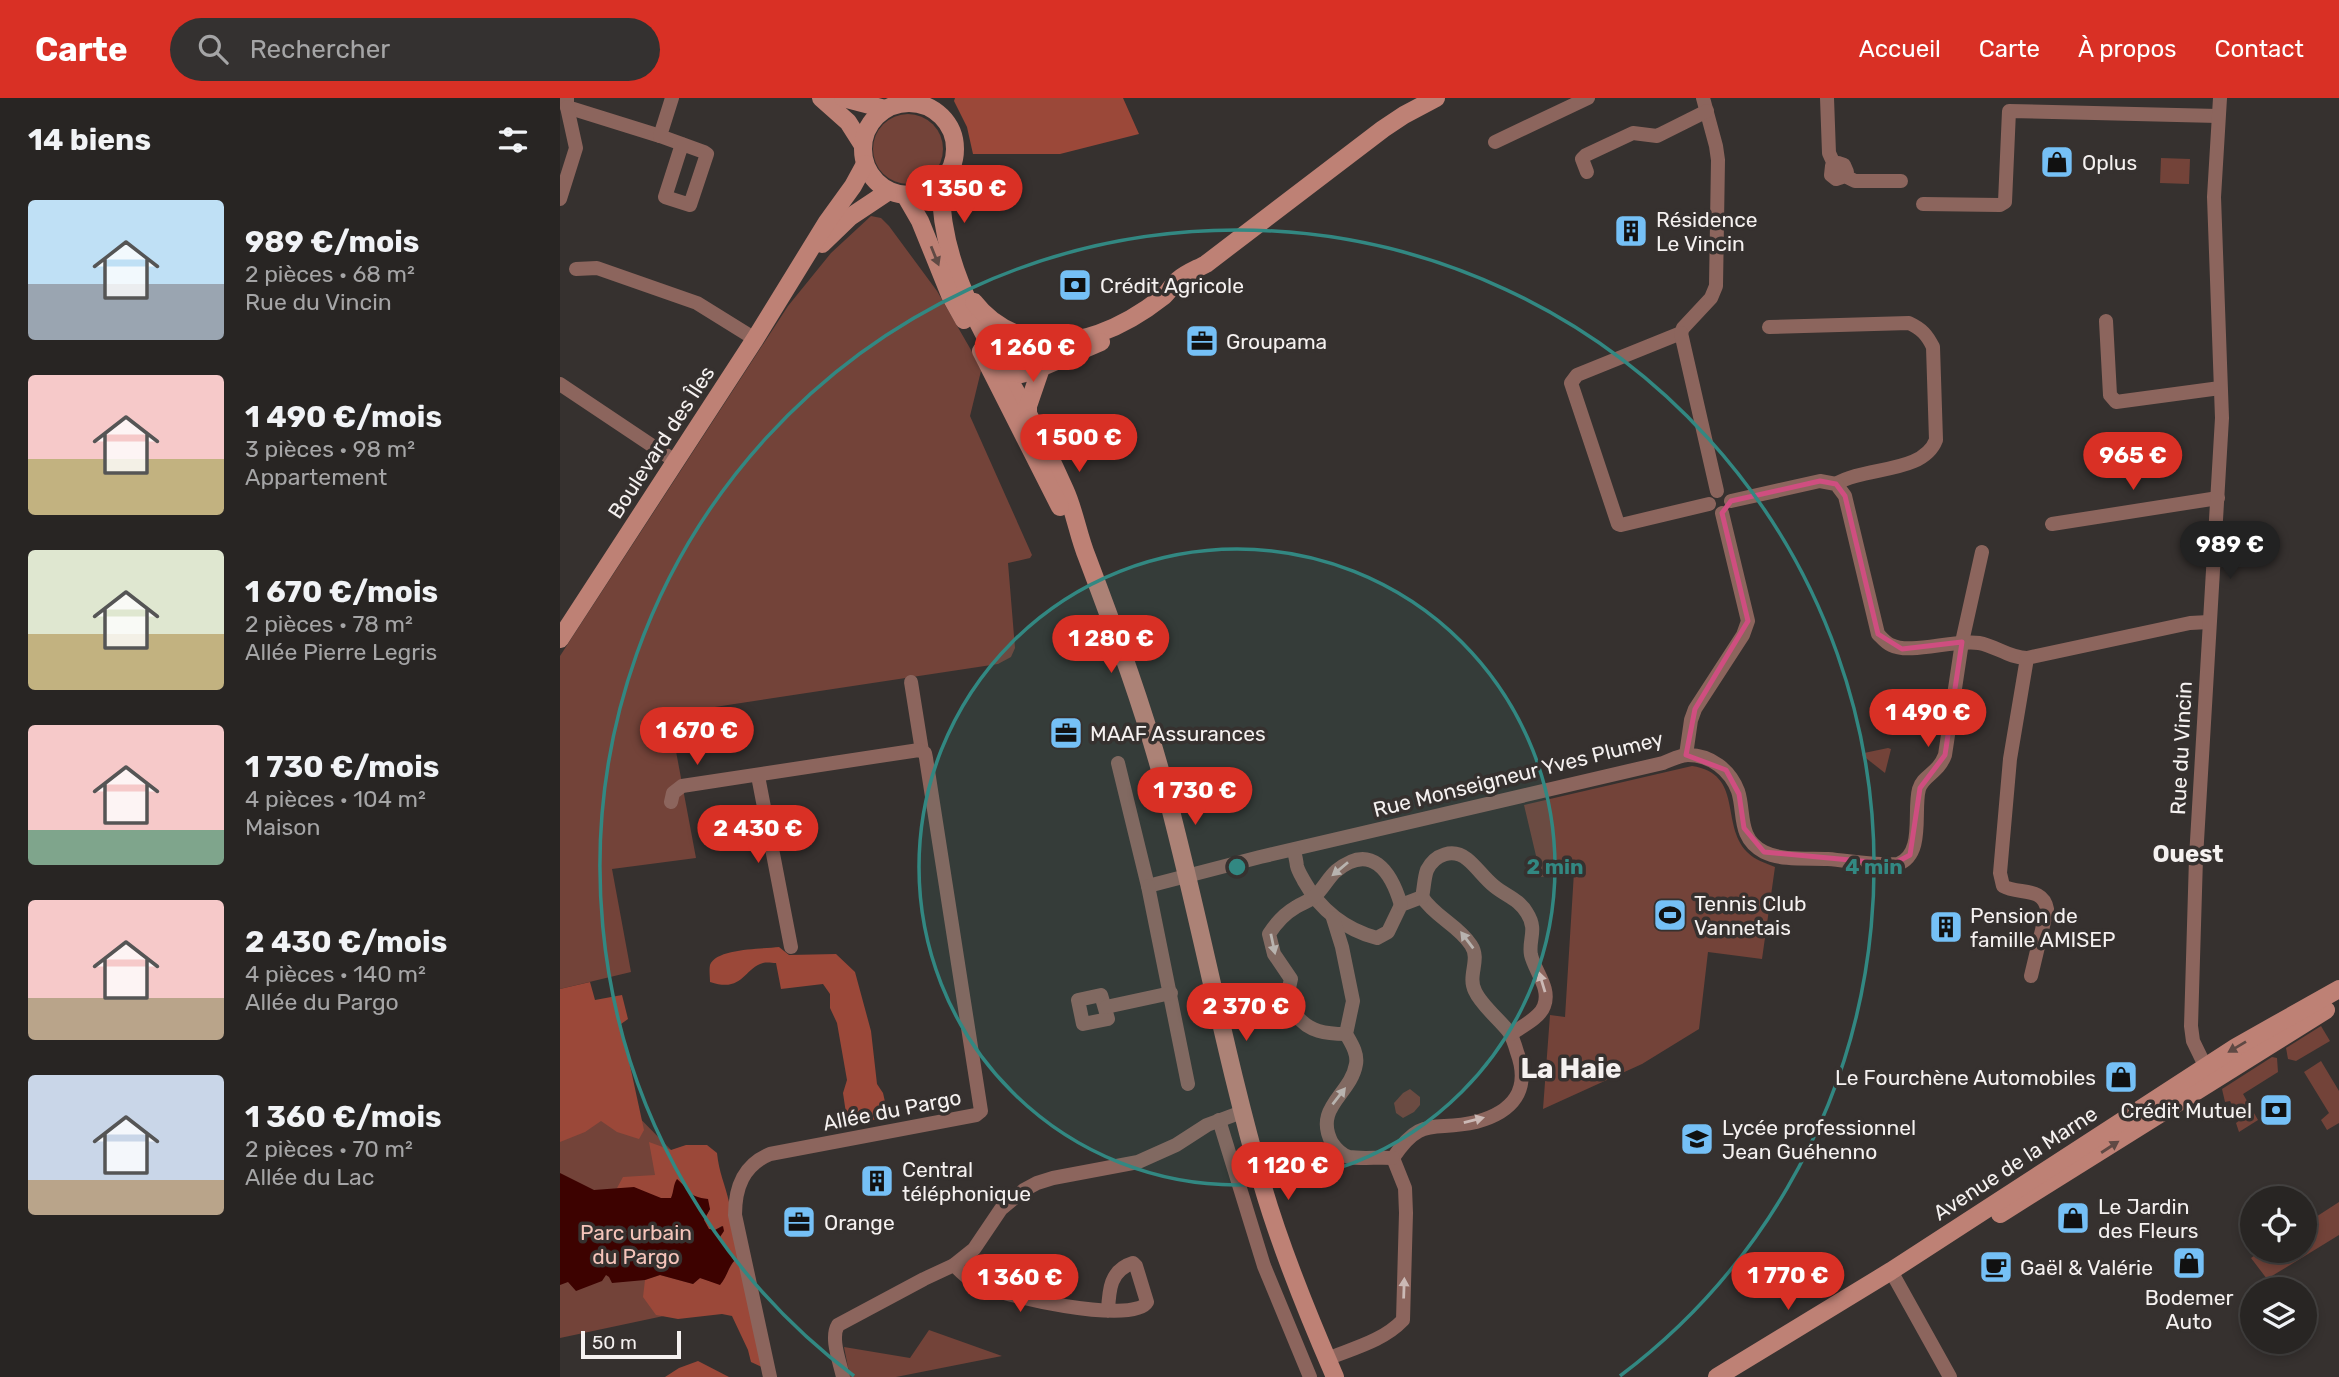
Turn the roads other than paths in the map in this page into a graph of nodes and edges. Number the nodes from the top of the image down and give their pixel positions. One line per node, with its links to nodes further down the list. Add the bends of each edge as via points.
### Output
1 (672, 98): 15 (street)
2 (821, 98): 18 (main road, via 848,122)
3 (843, 98): 12 (main road)
4 (944, 98): 14 (main road)
5 (1436, 98): 29 (main road, via 1383,129 1206,264 1185,289 1166,294)
6 (1588, 98): 16 (street)
7 (1827, 98): 22 (street, via 1833,164 1844,165 1845,176 1855,181)
8 (2220, 98): 13 (street, Rue du Vincin)
9 (914, 100): 12 (main road); 14 (main road)
10 (567, 102): 15 (street); 24 (street, via 576,148)
11 (1705, 104): 20 (street, via 1657,136 1633,133 1586,155); 32 (street, via 1718,160 1718,273 1711,298)
12 (885, 109): 18 (main road, via 866,130)
13 (2218, 116): 25 (street, via 2011,110 2005,202); 38 (street, Rue du Vincin, via 2214,197)
14 (944, 118): 21 (main road, via 953,136 954,156)
15 (660, 136): 17 (street)
16 (1495, 142)
17 (682, 144)
18 (862, 144): 19 (main road)
19 (865, 164): 23 (main road, via 870,175); 27 (main road, Boulevard des Îles)
20 (1587, 172)
21 (941, 181): 23 (main road, via 918,194); 28 (main road, via 941,214)
22 (1901, 181)
23 (897, 193): 27 (main road, Boulevard des Îles, via 836,229); 34 (main road, one-way to 34, via 920,221 950,295)
24 (560, 200)
25 (1923, 204)
26 (576, 269): 33 (street, via 597,268 692,301)
27 (798, 269): 33 (main road, Boulevard des Îles)
28 (956, 272): 29 (main road, via 991,320 1036,340 1091,337); 36 (main road)
29 (1142, 310): 35 (main road, via 1110,339)
30 (2106, 321): 38 (street, via 2110,395 2116,402)
31 (1769, 327): 41 (street, via 1909,323 1920,328 1933,347 1933,449 1917,461 1847,477)
32 (1681, 333): 43 (street); 43 (street, via 1577,375 1571,383 1618,524)
33 (755, 339): 40 (main road, Boulevard des Îles)
34 (980, 350): 36 (main road); 46 (main road)
35 (1041, 369): 36 (main road); 39 (main road)
36 (1005, 373): 39 (main road)
37 (560, 384): 40 (street)
38 (2220, 388): 42 (street, Rue du Vincin)
39 (1028, 413): 46 (main road, via 1067,494)
40 (675, 461): 48 (main road, Boulevard des Îles)
41 (1836, 484): 43 (street, via 1820,481 1731,500 1728,495); 49 (street, via 1845,496 1878,634 1902,649)
42 (2218, 498): 44 (street); 47 (street, Rue du Vincin)
43 (1716, 503): 53 (street, via 1748,621 1695,709)
44 (2053, 523)
45 (1982, 552): 49 (street)
46 (1085, 553): 58 (main road, via 1129,669)
47 (2209, 622): 50 (street, via 2190,622); 72 (street, Rue du Vincin, via 2191,1016 2193,1041)
48 (560, 639)
49 (1962, 642): 50 (street, via 1981,643); 53 (street, Rue Monseigneur Yves Plumey, via 1945,755 1920,788 1913,849 1903,862 1764,852 1744,828 1739,794 1726,770)
50 (2027, 658): 65 (street, via 2010,759 2000,873 2003,886 2037,893 2047,903)
51 (911, 682): 52 (street, Allée du Pargo)
52 (922, 751): 55 (street); 81 (street, Allée du Pargo, via 981,1111 769,1154 750,1165 737,1191 736,1215)
53 (1686, 755): 57 (street, Rue Monseigneur Yves Plumey)
54 (1118, 763): 59 (street)
55 (758, 776): 56 (street, via 682,786); 64 (street)
56 (671, 802)
57 (1293, 850): 58 (street, Rue Monseigneur Yves Plumey); 61 (street)
58 (1188, 876): 59 (street, Rue Monseigneur Yves Plumey); 74 (main road)
59 (1148, 886): 67 (street)
60 (1422, 897): 62 (street); 71 (street, one-way to 60, via 1475,991 1474,948); 71 (street, one-way to 60, via 1544,1008 1546,993 1531,954 1534,932 1529,916 1471,862 1452,852 1438,857 1428,869)
61 (1313, 898): 62 (street, one-way to 61, via 1385,872 1362,858 1352,859 1333,873); 63 (street); 70 (street, one-way to 70, via 1275,925 1270,943 1291,979 1289,1006 1298,1019 1308,1029)
62 (1401, 905): 63 (street, via 1388,932 1377,938)
63 (1333, 918): 70 (street, via 1353,1001)
64 (791, 947)
65 (2031, 976)
66 (2339, 989): 72 (main road, Avenue de la Marne, one-way to 72)
67 (1171, 993): 69 (street); 73 (street)
68 (2339, 1002): 72 (main road, Avenue de la Marne)
69 (1105, 1007)
70 (1346, 1034): 76 (street, one-way to 70, via 1349,1157 1340,1152 1328,1130 1331,1105 1351,1080 1356,1064 1356,1052)
71 (1511, 1034): 76 (street, one-way to 71, via 1412,1134 1425,1128 1476,1122 1511,1105 1521,1090 1523,1074)
72 (2208, 1074): 78 (main road, Avenue de la Marne)
73 (1188, 1084)
74 (1242, 1112): 75 (street); 80 (main road, via 1288,1262)
75 (1219, 1120): 77 (street, via 1138,1162 1054,1178 1024,1190 1002,1209 974,1249); 83 (street, via 1264,1266)
76 (1393, 1158): 80 (street, one-way to 76, via 1394,1330 1404,1320 1405,1188)
77 (954, 1265): 79 (street, via 975,1283 1005,1293); 82 (street, via 838,1325 835,1338)
78 (1894, 1275): 85 (main road, Avenue de la Marne); 86 (main road, Avenue de la Marne); 87 (street)
79 (1108, 1311)
80 (1327, 1359): 84 (main road)
81 (770, 1377)
82 (843, 1377)
83 (1310, 1377)
84 (1335, 1377)
85 (1717, 1377)
86 (1739, 1377)
87 (1950, 1377)

